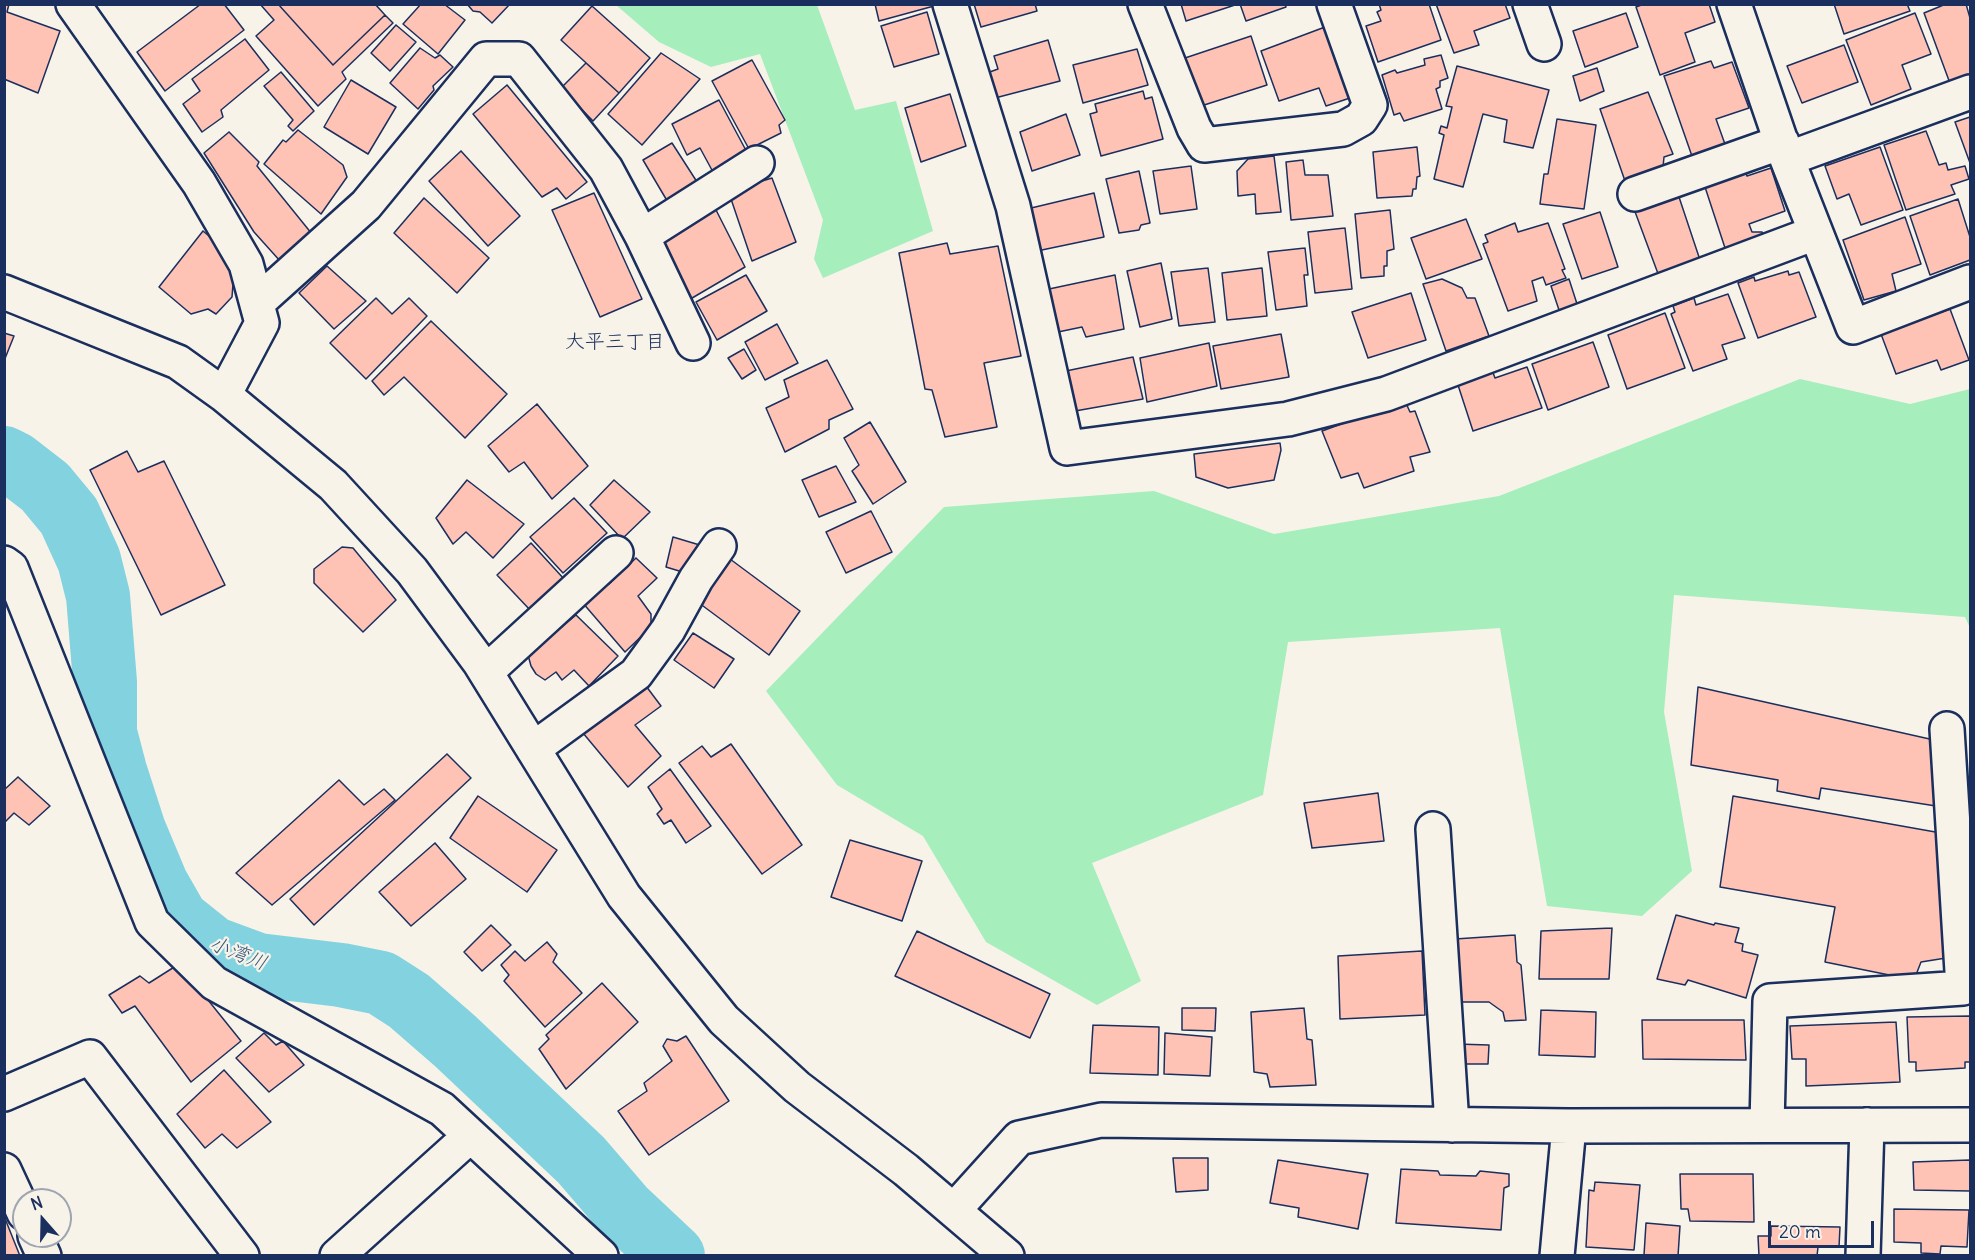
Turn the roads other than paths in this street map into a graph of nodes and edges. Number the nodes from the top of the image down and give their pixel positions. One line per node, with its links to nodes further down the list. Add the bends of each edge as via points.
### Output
1 (73, 4): 16 (street, via 199,183 246,264)
2 (950, 4): 12 (street, via 1013,206 1067,448 1288,419 1386,394)
3 (1145, 4): 4 (street, via 1204,145 1343,129 1361,119 1370,105)
4 (1334, 4)
5 (1530, 4): 7 (street)
6 (1734, 4): 9 (street)
7 (1544, 44)
8 (1971, 92): 9 (street)
9 (1784, 150): 11 (street); 12 (street)
10 (758, 163): 13 (street)
11 (1635, 194)
12 (1815, 233): 14 (street, via 1853,327)
13 (642, 236): 16 (street, via 606,169 519,60 486,59 366,205); 17 (street)
14 (1971, 282)
15 (4, 292): 18 (street, via 178,362)
16 (257, 303): 18 (street, via 262,323)
17 (693, 343)
18 (224, 395): 22 (street, via 333,484 412,571)
19 (719, 546): 24 (street, via 636,674)
20 (616, 554): 22 (street)
21 (4, 563): 32 (street, via 11,568 152,922 214,983 442,1109)
22 (486, 672): 24 (street)
23 (1947, 729): 28 (street, via 1963,988 1770,1001)
24 (533, 749): 35 (street, via 624,896 724,1020 797,1087)
25 (1433, 829): 27 (street)
26 (4, 1094): 36 (street, via 90,1057)
27 (1452, 1125): 31 (street); 35 (street, via 1101,1120 1019,1138)
28 (1767, 1125): 29 (street); 31 (street)
29 (1867, 1125): 30 (street); 41 (street)
30 (1971, 1125)
31 (1569, 1126): 40 (street)
32 (470, 1136): 37 (street); 38 (street)
33 (4, 1170): 34 (street)
34 (12, 1188)
35 (954, 1210): 39 (street)
36 (242, 1256)
37 (337, 1256)
38 (601, 1256)
39 (1006, 1256)
40 (1557, 1256)
41 (1863, 1256)

